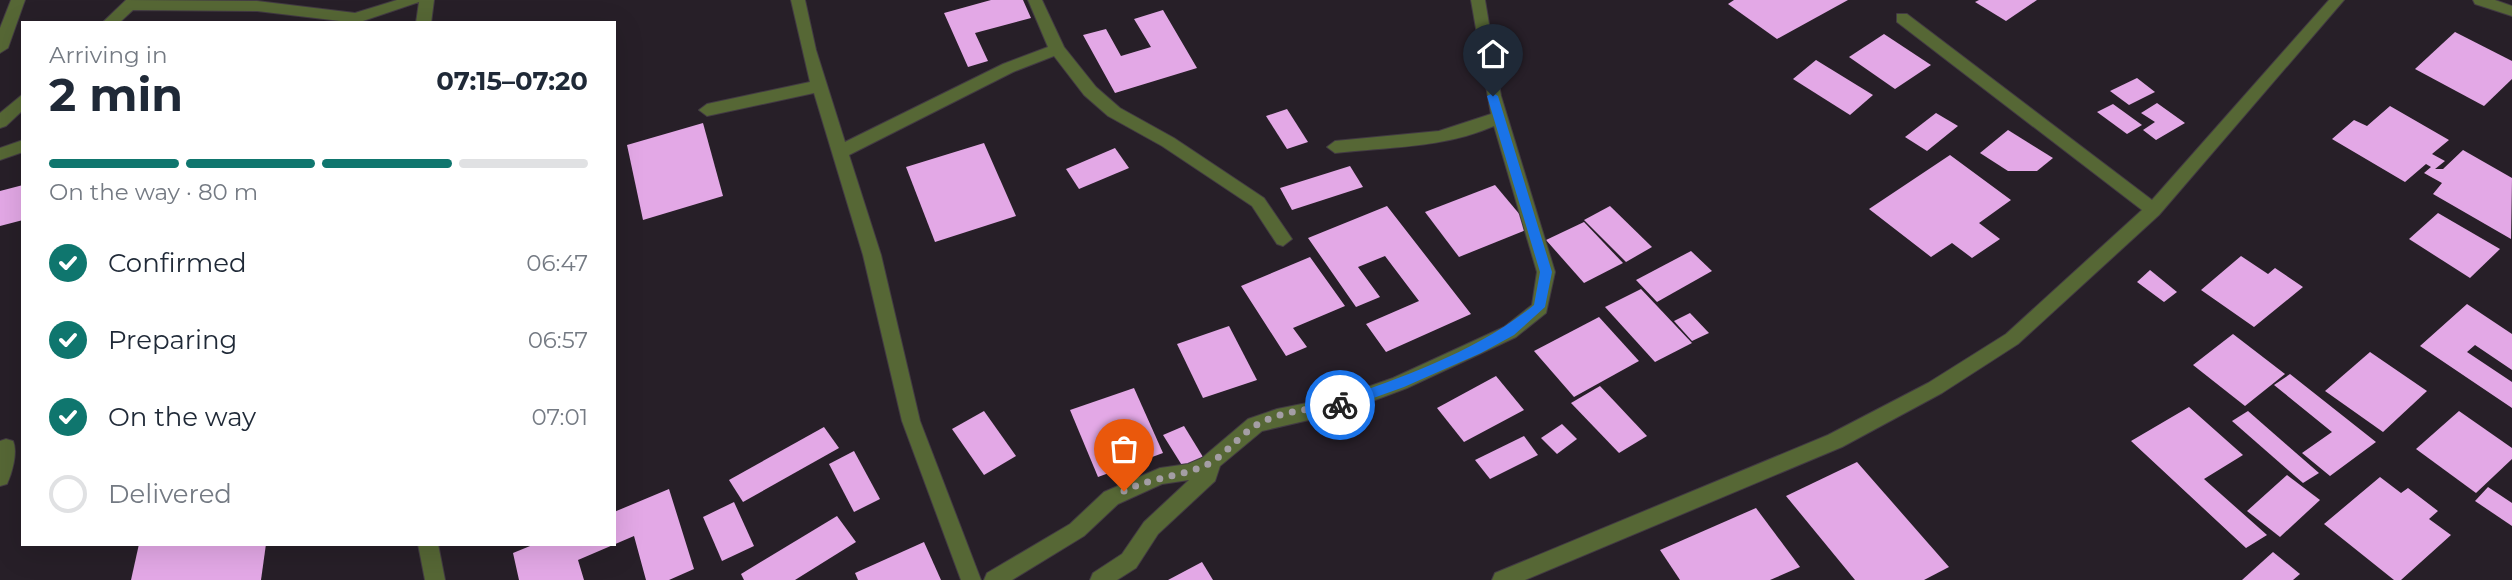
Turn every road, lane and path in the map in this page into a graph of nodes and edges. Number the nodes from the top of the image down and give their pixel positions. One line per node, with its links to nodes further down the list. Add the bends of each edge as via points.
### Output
1 (18, 0): 15 (street)
2 (413, 0): 12 (street)
3 (427, 0): 14 (street)
4 (798, 0): 17 (street)
5 (1035, 0): 16 (street)
6 (1478, 0): 20 (street)
7 (2337, 0): 26 (street)
8 (2480, 0): 10 (street)
9 (133, 2): 12 (street, via 257,6); 13 (street)
10 (2512, 11)
11 (1902, 18): 26 (street)
12 (349, 20)
13 (111, 21)
14 (423, 21)
15 (0, 48)
16 (1057, 49): 24 (street, via 1008,68); 27 (street, via 1070,69 1114,112 1258,202)
17 (818, 86): 19 (street); 24 (street)
18 (21, 102): 21 (street)
19 (707, 110)
20 (1499, 117): 23 (street, via 1483,126 1426,140); 29 (street, via 1546,272 1540,307 1510,332 1400,383 1343,404 1255,425)
21 (0, 122)
22 (21, 146): 25 (street)
23 (1335, 147)
24 (838, 153): 33 (street, via 872,255 911,421)
25 (0, 154)
26 (2153, 210): 36 (street, via 2012,339 1935,388 1835,441)
27 (1283, 239)
28 (9, 446): 30 (street)
29 (1212, 461): 34 (street, via 1188,472 1160,476 1111,498 1077,530); 35 (street, via 1208,475 1151,528 1129,561)
30 (0, 478)
31 (428, 546): 32 (street)
32 (435, 580)
33 (971, 580)
34 (994, 580)
35 (1100, 580)
36 (1502, 580)

